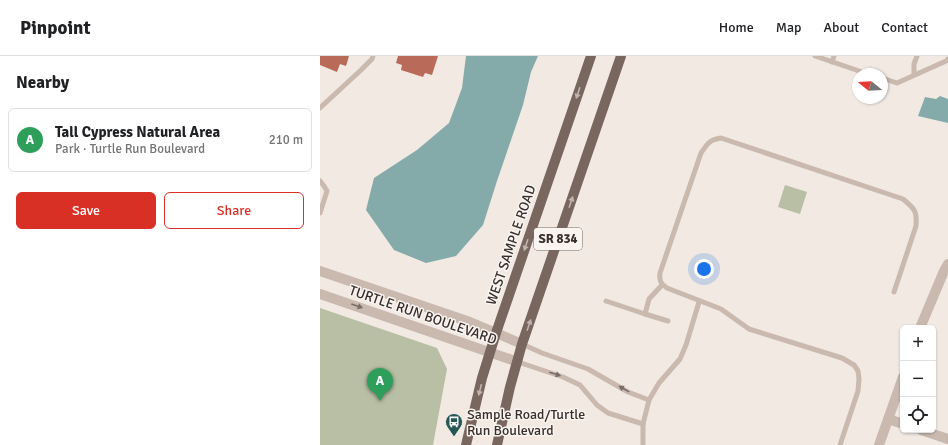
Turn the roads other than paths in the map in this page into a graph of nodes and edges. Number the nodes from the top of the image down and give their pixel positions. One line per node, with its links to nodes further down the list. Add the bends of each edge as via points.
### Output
1 (373, 56): 12 (lane)
2 (590, 56): 25 (main road, WEST SAMPLE ROAD / SR 834, one-way to 25)
3 (621, 56): 26 (main road, SR 834, one-way to 3)
4 (815, 56): 8 (lane)
5 (834, 56): 8 (lane)
6 (917, 56): 10 (lane)
7 (948, 59): 10 (lane)
8 (832, 62): 9 (lane)
9 (852, 69)
10 (914, 75): 11 (lane, via 897,83)
11 (888, 80)
12 (320, 108)
13 (320, 181): 14 (lane, via 327,192)
14 (320, 214)
15 (948, 264): 24 (street)
16 (320, 271): 25 (street, TURTLE RUN BOULEVARD)
17 (662, 284): 18 (lane, via 660,273 701,153 708,143 721,138 903,199 912,206 916,214 916,226); 21 (lane); 22 (lane, via 649,299)
18 (894, 292)
19 (320, 294): 27 (street, TURTLE RUN BOULEVARD, one-way to 27)
20 (606, 301): 22 (lane)
21 (699, 302): 30 (lane, via 680,359 659,383); 39 (lane, via 721,309 749,329 842,358 854,365 858,371 858,391)
22 (645, 314): 23 (lane)
23 (668, 321)
24 (921, 325)
25 (496, 333): 26 (street, TURTLE RUN BOULEVARD); 27 (main road, WEST SAMPLE ROAD / SR 834)
26 (522, 344): 28 (main road, SR 834); 30 (lane, one-way to 26, via 628,392 588,369)
27 (490, 352): 28 (street, TURTLE RUN BOULEVARD); 36 (main road, WEST SAMPLE ROAD / SR 834, one-way to 36)
28 (518, 362): 33 (lane, one-way to 33, via 580,385 597,405 608,413); 37 (main road, SR 834)
29 (900, 386): 31 (street)
30 (649, 400): 33 (lane)
31 (888, 420): 32 (street); 40 (street)
32 (900, 423)
33 (643, 424): 38 (lane)
34 (930, 433): 35 (street)
35 (948, 439)
36 (466, 445)
37 (497, 445)
38 (643, 445)
39 (840, 445)
40 (879, 445)

